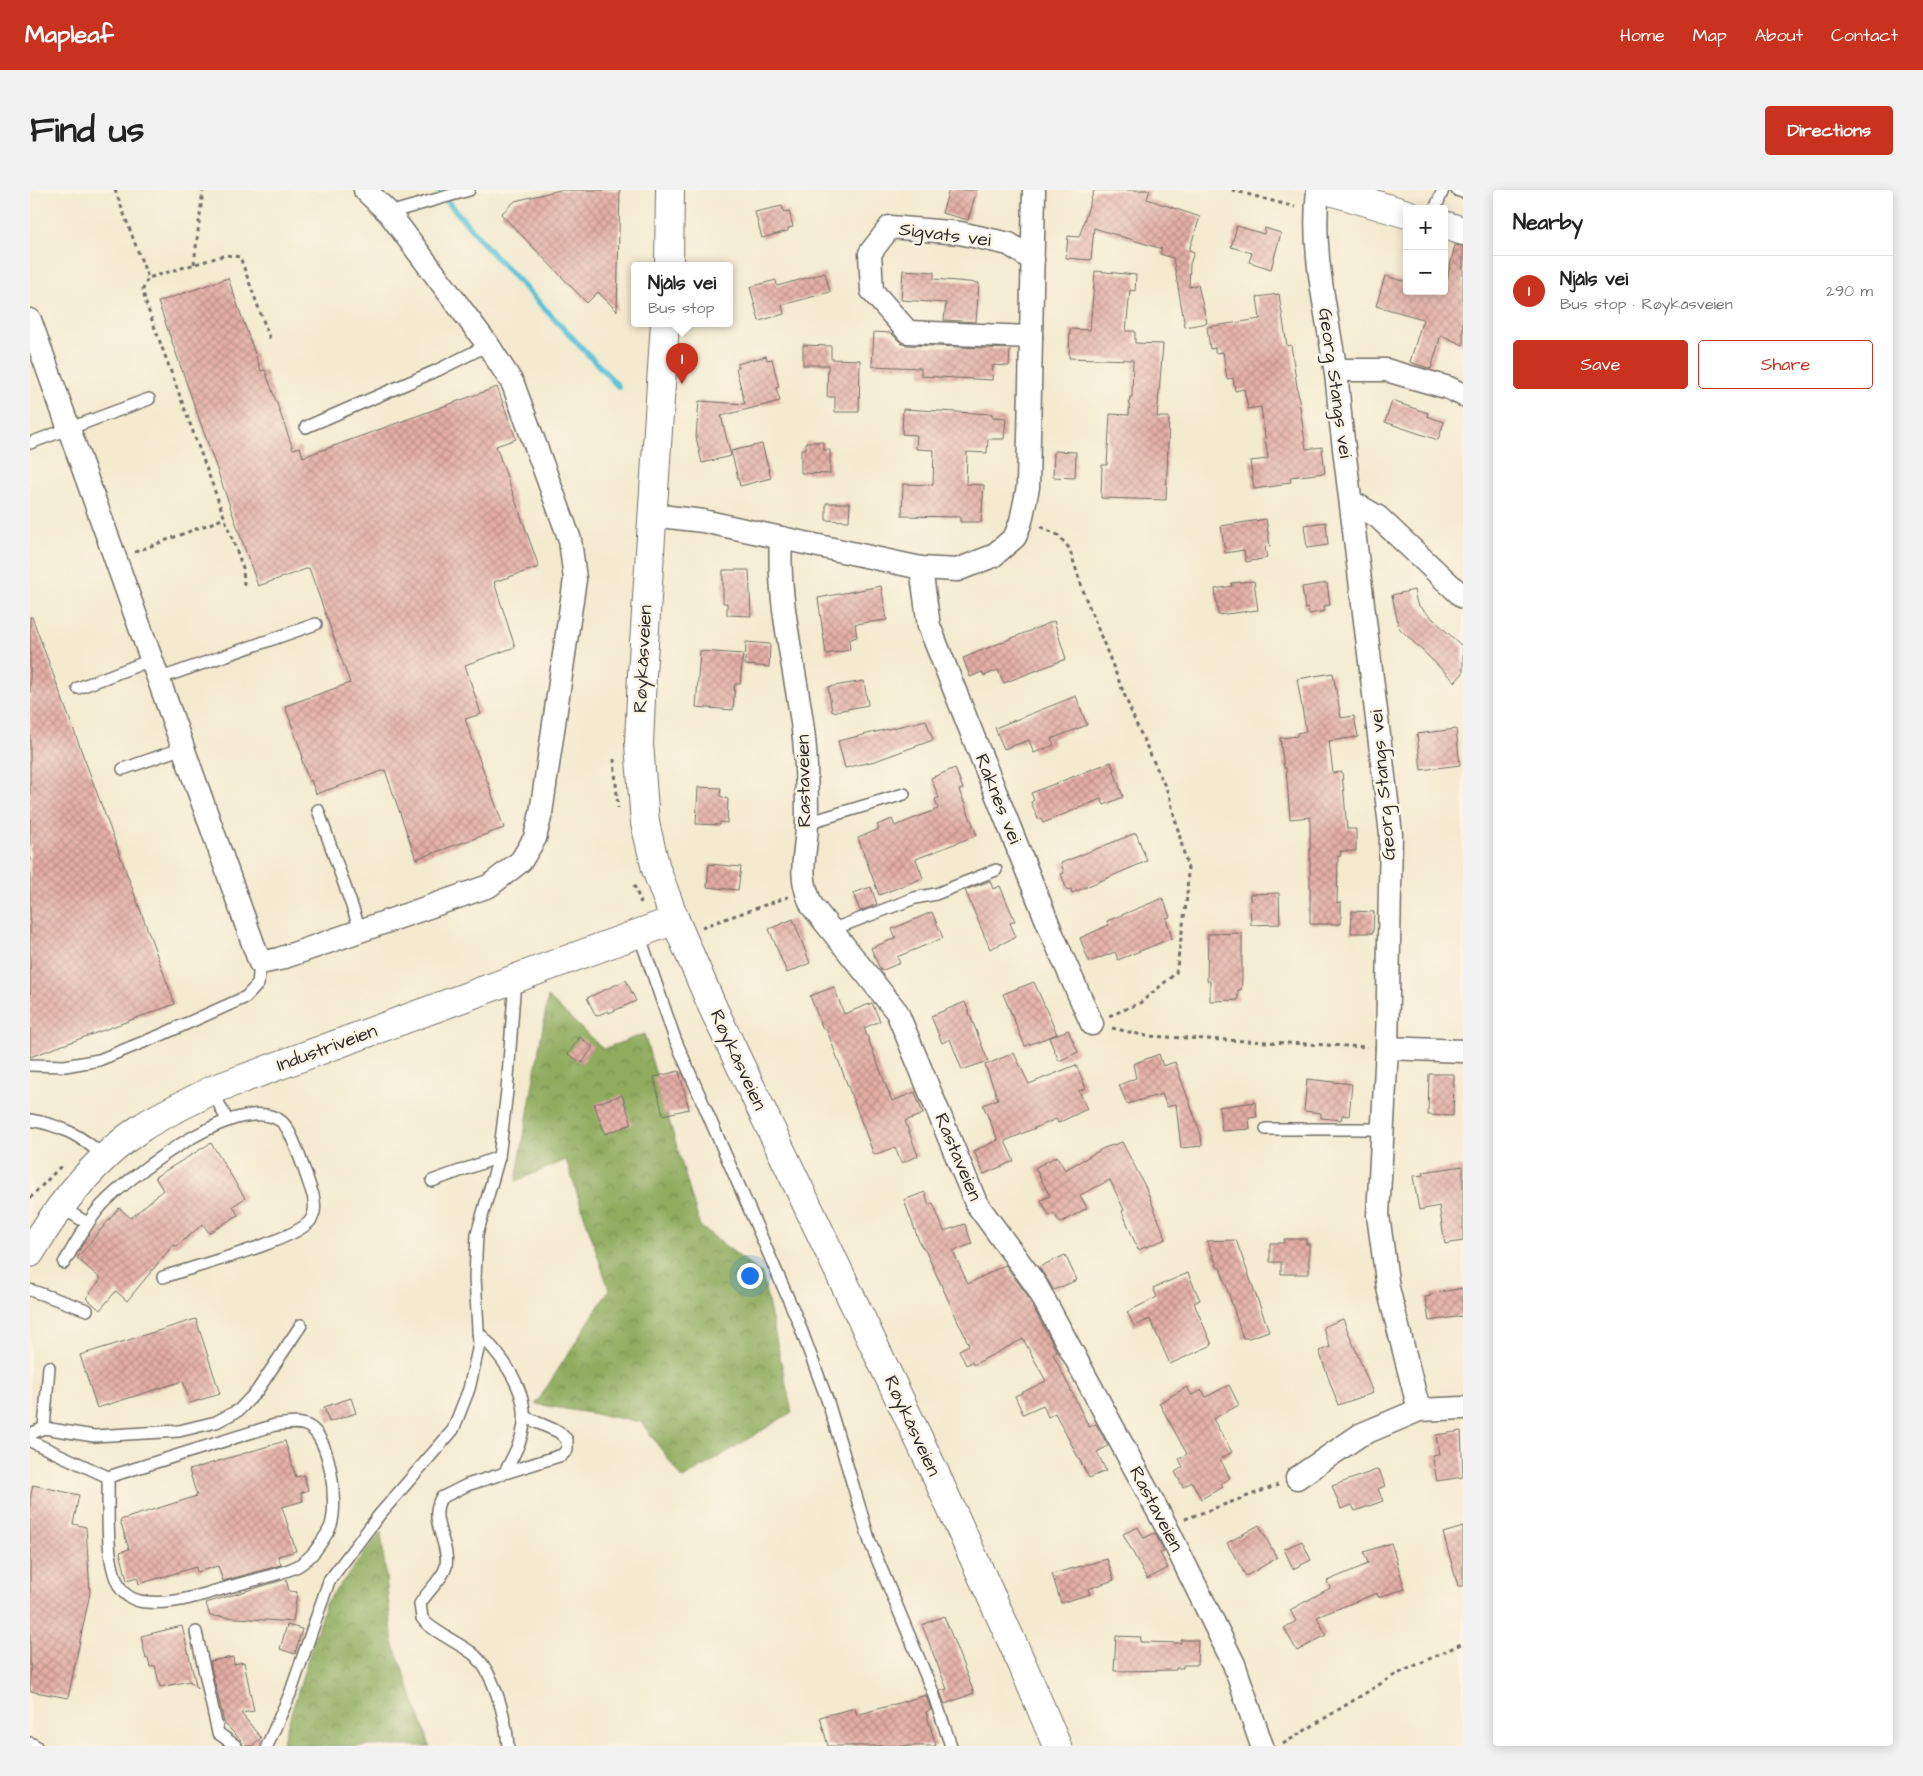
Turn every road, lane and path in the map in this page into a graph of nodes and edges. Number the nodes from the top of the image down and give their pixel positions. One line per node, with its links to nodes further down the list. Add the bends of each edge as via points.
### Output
1 (115, 190): 21 (path)
2 (203, 190): 20 (path)
3 (365, 190): 14 (street)
4 (469, 190): 14 (lane)
5 (670, 190): 19 (main road)
6 (1034, 190): 18 (street)
7 (1232, 190): 12 (path)
8 (1318, 190): 12 (street, Georg Stangs vei)
9 (1443, 190): 13 (lane)
10 (1457, 190): 11 (lane)
11 (1463, 192)
12 (1321, 201): 15 (main road); 27 (street, Georg Stangs vei, via 1318,271)
13 (1437, 205)
14 (389, 212): 26 (street)
15 (1403, 213)
16 (1448, 226): 17 (main road)
17 (1463, 231)
18 (1033, 260): 24 (street); 24 (street, Sigvats vei, via 1009,244 960,233 890,227 870,254 872,291 908,332)
19 (669, 262)
20 (194, 264): 21 (path); 25 (path, via 226,255 240,257)
21 (148, 278): 35 (path, via 144,289 145,301)
22 (30, 320): 31 (street)
23 (665, 327): 34 (main road, Røykåsveien)
24 (1032, 337): 36 (street, via 1028,487)
25 (271, 342)
26 (488, 345): 30 (lane); 53 (street, via 512,384 570,540 575,579 541,813 535,838 520,860 489,886)
27 (1336, 370): 28 (street, via 1386,370); 33 (street, Georg Stangs vei, via 1340,424)
28 (1463, 395)
29 (149, 399): 31 (lane)
30 (306, 427)
31 (69, 428): 32 (lane); 38 (street)
32 (30, 443)
33 (1352, 502): 41 (street, via 1378,517); 59 (street, Georg Stangs vei, via 1391,834)
34 (652, 515): 37 (street, via 702,521); 52 (main road, Røykåsveien, via 641,691 640,774 651,849)
35 (225, 518): 38 (path); 40 (path, via 243,568)
36 (1022, 521): 39 (street, via 1015,537 993,556 957,570); 58 (path, via 1058,535 1069,548 1135,721 1169,795 1188,869 1176,973 1140,1003)
37 (781, 538): 39 (street); 49 (street, Rastaveien, via 781,582 804,732)
38 (115, 559): 43 (street)
39 (921, 568): 58 (street, Raknes vei, via 929,626 1053,936)
40 (244, 585)
41 (1463, 597)
42 (316, 624): 43 (lane)
43 (155, 670): 44 (lane); 45 (street)
44 (78, 688)
45 (183, 748): 46 (lane); 56 (street)
46 (123, 769)
47 (904, 794): 49 (lane)
48 (318, 810): 53 (lane)
49 (807, 823): 51 (street, Rastaveien, via 802,866)
50 (996, 870): 54 (lane)
51 (804, 889): 52 (path, via 772,904); 54 (street, Rastaveien, via 812,906)
52 (678, 928): 55 (main road, Industriveien); 98 (main road, Røykåsveien, via 736,1058 972,1552)
53 (360, 929): 56 (street)
54 (831, 930): 89 (street, Rastaveien, via 897,1012 976,1203 1036,1285)
55 (639, 934): 57 (main road, Industriveien); 97 (lane, via 675,1039 798,1321 828,1402 870,1542 932,1690)
56 (260, 963): 61 (lane, via 258,984 246,997 161,1036 99,1060 65,1066)
57 (515, 979): 62 (main road, Industriveien); 67 (lane)
58 (1092, 1024): 59 (path, via 1146,1036)
59 (1387, 1048): 60 (street); 66 (street, Georg Stangs vei)
60 (1463, 1051)
61 (30, 1065)
62 (212, 1090): 64 (lane); 68 (main road, Industriveien, via 141,1128)
63 (30, 1120): 68 (lane, via 53,1124 73,1134 91,1144)
64 (227, 1120): 71 (lane, via 182,1143 137,1175 103,1204); 74 (lane, via 253,1113 281,1121 289,1130 313,1195 312,1219 284,1238)
65 (1266, 1129): 66 (lane)
66 (1382, 1129): 81 (street, Georg Stangs vei, via 1378,1215 1386,1279)
67 (499, 1157): 69 (lane); 78 (lane, via 477,1234)
68 (105, 1158): 70 (main road, Industriveien)
69 (432, 1181)
70 (61, 1207): 71 (lane); 72 (main road, Industriveien)
71 (87, 1223): 73 (lane)
72 (30, 1253)
73 (64, 1264)
74 (163, 1277)
75 (30, 1290): 76 (lane)
76 (87, 1310)
77 (301, 1325): 83 (lane, via 257,1391 239,1410 216,1422 179,1431 94,1436)
78 (478, 1332): 82 (lane, via 493,1346 515,1380); 95 (lane, via 479,1345 469,1389 453,1430 380,1514 329,1581 290,1694)
79 (48, 1367): 83 (lane)
80 (1463, 1408): 81 (street)
81 (1419, 1410): 88 (street, via 1360,1435)
82 (525, 1417): 86 (lane, via 523,1432); 86 (lane, via 559,1432 567,1440 567,1450 555,1458)
83 (44, 1428): 84 (lane)
84 (30, 1434)
85 (30, 1441): 87 (lane)
86 (505, 1472): 96 (lane, via 447,1493 440,1500 437,1516 446,1550 446,1568 420,1607 426,1623 474,1654 487,1669 507,1731)
87 (108, 1477): 87 (lane, via 275,1426 299,1423 309,1426 318,1435 335,1492 334,1511 330,1527 314,1553 300,1565 172,1602 146,1602 134,1600 122,1590 116,1576 111,1559)
88 (1297, 1478): 89 (path)
89 (1166, 1526): 99 (street, Rastaveien, via 1234,1664)
90 (196, 1632): 94 (lane, via 218,1733)
91 (1463, 1643): 100 (path, via 1393,1676)
92 (30, 1743): 93 (lane)
93 (36, 1746)
94 (236, 1746)
95 (267, 1746)
96 (508, 1746)
97 (951, 1746)
98 (1056, 1746)
99 (1262, 1746)
100 (1280, 1746)

